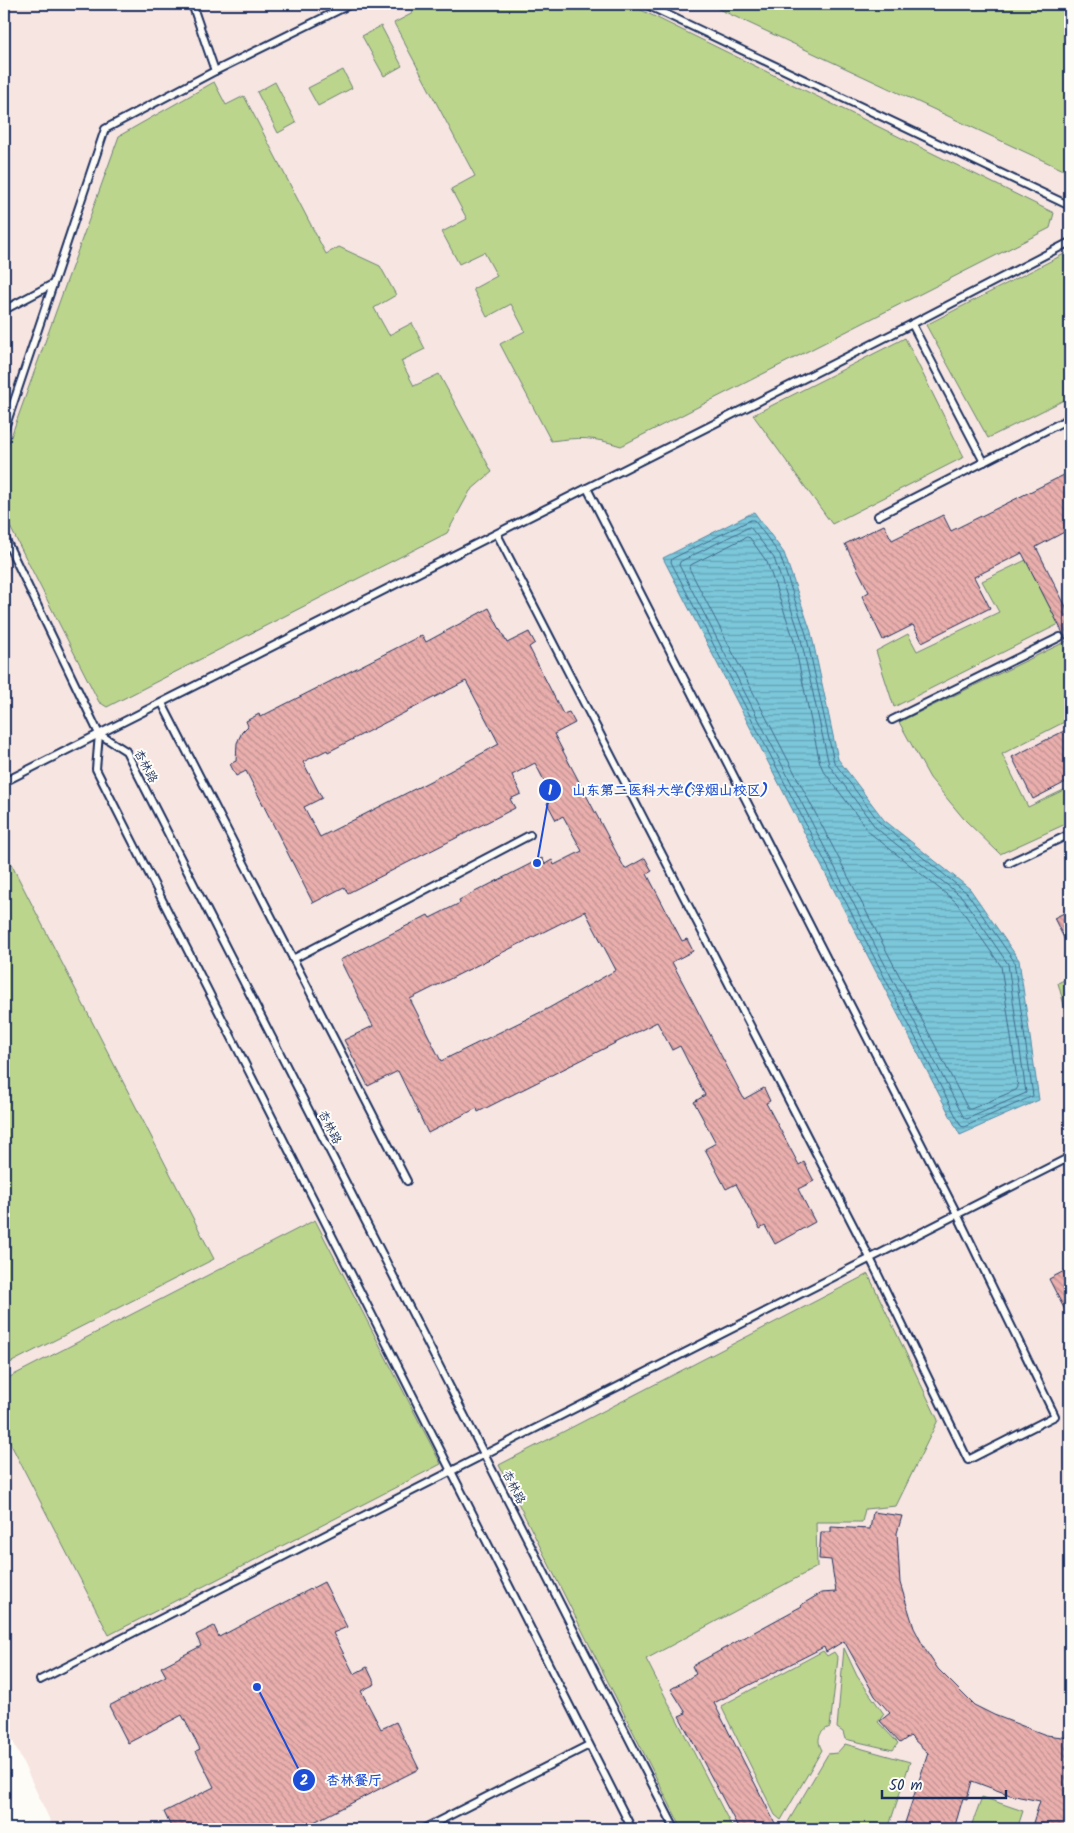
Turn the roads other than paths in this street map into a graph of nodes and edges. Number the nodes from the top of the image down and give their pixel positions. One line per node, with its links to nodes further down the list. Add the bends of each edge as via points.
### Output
1 (192, 4): 4 (lane)
2 (351, 4): 4 (lane)
3 (645, 4): 5 (lane)
4 (215, 71): 7 (lane, via 105,130)
5 (1070, 206)
6 (1070, 242): 9 (lane)
7 (53, 284): 8 (lane); 11 (lane)
8 (4, 310)
9 (912, 324): 12 (lane); 13 (lane)
10 (1070, 418): 12 (lane)
11 (4, 431)
12 (984, 462): 14 (lane)
13 (587, 488): 15 (lane); 28 (lane)
14 (878, 516)
15 (496, 534): 18 (lane); 29 (lane)
16 (4, 536): 20 (lane)
17 (1060, 636): 19 (lane)
18 (162, 702): 20 (lane); 25 (lane)
19 (892, 720)
20 (99, 734): 21 (lane); 30 (lane, 杏林路, via 126,751); 31 (lane, via 96,769)
21 (4, 782)
22 (1070, 834): 24 (lane)
23 (530, 835): 25 (lane)
24 (1009, 863)
25 (294, 959): 27 (lane)
26 (1070, 1157): 28 (lane)
27 (407, 1181)
28 (957, 1214): 29 (lane); 29 (lane, via 1055,1416 968,1460)
29 (870, 1258): 30 (lane)
30 (485, 1454): 31 (lane); 36 (lane, 杏林路)
31 (451, 1471): 32 (lane); 33 (lane)
32 (40, 1680)
33 (589, 1745): 34 (lane); 35 (lane)
34 (423, 1829)
35 (632, 1829)
36 (675, 1829)

